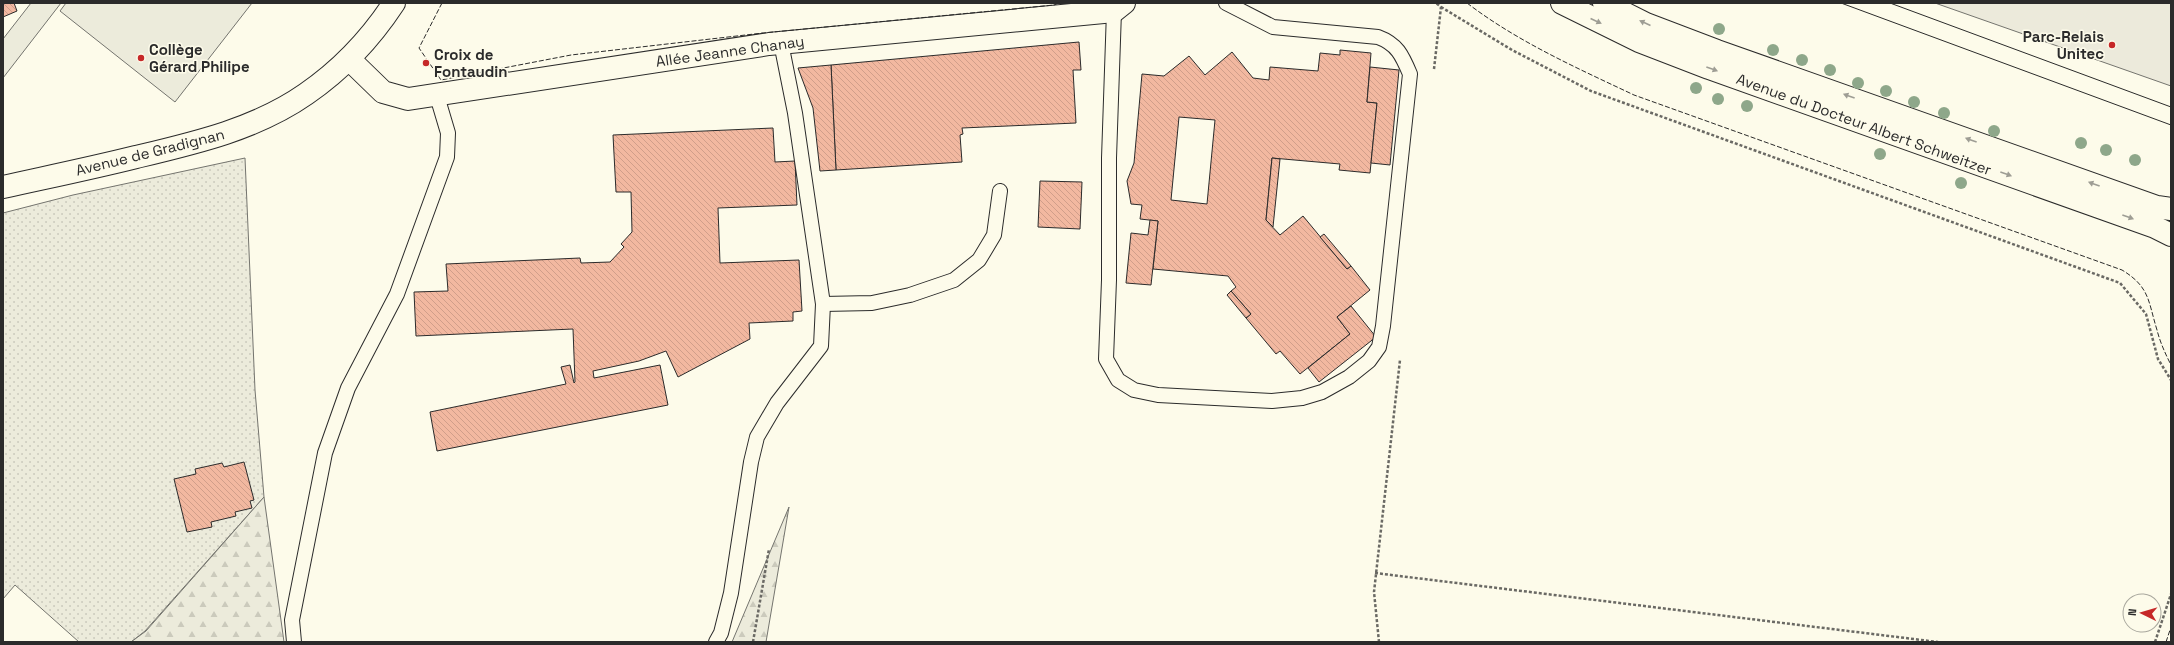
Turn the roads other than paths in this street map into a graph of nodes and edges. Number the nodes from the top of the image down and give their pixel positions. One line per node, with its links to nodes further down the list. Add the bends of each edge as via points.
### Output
1 (394, 3): 7 (main road, Avenue de Gradignan, via 379,25)
2 (1226, 3): 5 (lane, via 1273,27 1378,37 1391,42 1410,74 1379,348 1349,377 1322,392 1302,398 1272,401 1158,395 1134,390 1118,380 1106,359 1109,158)
3 (1562, 3): 12 (main road, Avenue du Docteur Albert Schweitzer, one-way to 12, via 1640,41 1709,68 2155,227)
4 (1604, 3): 11 (main road, Avenue du Docteur Albert Schweitzer, one-way to 4, via 1717,51 1646,24)
5 (1119, 7): 6 (main road, Allée Jeanne Chanay)
6 (781, 43): 8 (main road, Allée Jeanne Chanay); 13 (lane, via 795,113)
7 (349, 59): 8 (main road, Allée Jeanne Chanay, via 383,92 408,99); 9 (main road, Avenue de Gradignan, via 305,94 248,125 196,143)
8 (437, 96): 14 (lane, via 448,133 447,156 397,294 348,388 325,453 292,620)
9 (3, 187)
10 (1000, 191): 13 (lane, via 994,235 979,260 954,280 910,295 872,304)
11 (2171, 209)
12 (2171, 235)
13 (824, 304): 15 (lane, via 821,346 777,403 757,438 731,593 721,633)
14 (294, 642)
15 (716, 642)

